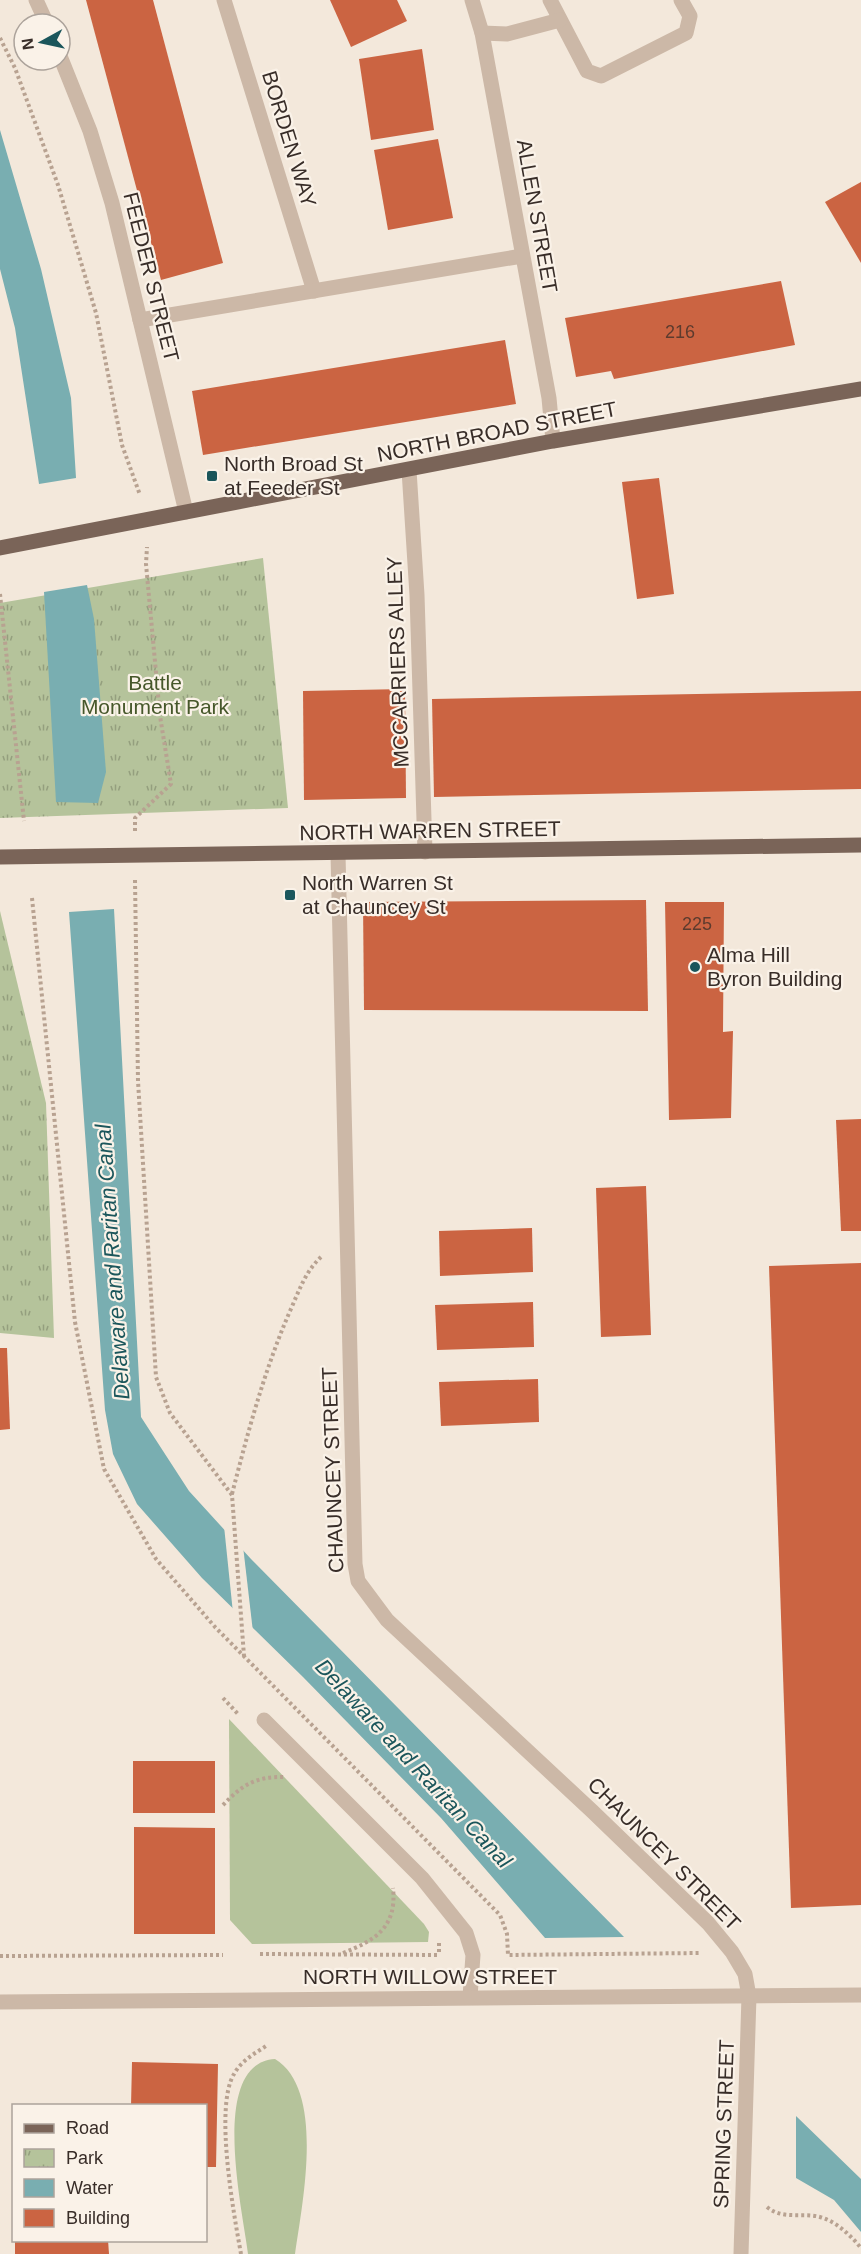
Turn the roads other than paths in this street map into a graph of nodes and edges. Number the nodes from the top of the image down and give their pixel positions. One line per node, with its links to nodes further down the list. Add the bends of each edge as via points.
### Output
1 (224, 0): 9 (street, BORDEN WAY)
2 (472, 0): 6 (street, ALLEN STREET)
3 (550, 0): 5 (street)
4 (681, 0): 5 (street, via 690,16 686,33 601,76 587,71)
5 (560, 20): 6 (street, via 507,34)
6 (482, 33): 8 (street, ALLEN STREET)
7 (66, 72): 10 (street, FEEDER STREET, via 112,203)
8 (522, 256): 9 (street); 12 (street, ALLEN STREET, via 549,398)
9 (314, 291): 10 (street)
10 (140, 320): 14 (street, FEEDER STREET)
11 (861, 389): 12 (main road, NORTH BROAD STREET)
12 (553, 441): 13 (main road, NORTH BROAD STREET)
13 (409, 470): 14 (main road, NORTH BROAD STREET); 17 (street, MCCARRIERS ALLEY)
14 (186, 512): 15 (main road, NORTH BROAD STREET)
15 (0, 548)
16 (861, 845): 17 (main road, NORTH WARREN STREET)
17 (425, 852): 18 (main road, NORTH WARREN STREET)
18 (338, 854): 19 (main road, NORTH WARREN STREET); 22 (street, CHAUNCEY STREET, via 358,1581 387,1620 708,1923 745,1974)
19 (0, 857)
20 (264, 1720): 23 (street, via 422,1878 466,1933 473,1955)
21 (861, 1995): 22 (street, NORTH WILLOW STREET)
22 (749, 1996): 23 (street, NORTH WILLOW STREET); 25 (street, SPRING STREET)
23 (470, 1997): 24 (street, NORTH WILLOW STREET)
24 (0, 2001)
25 (741, 2254)

